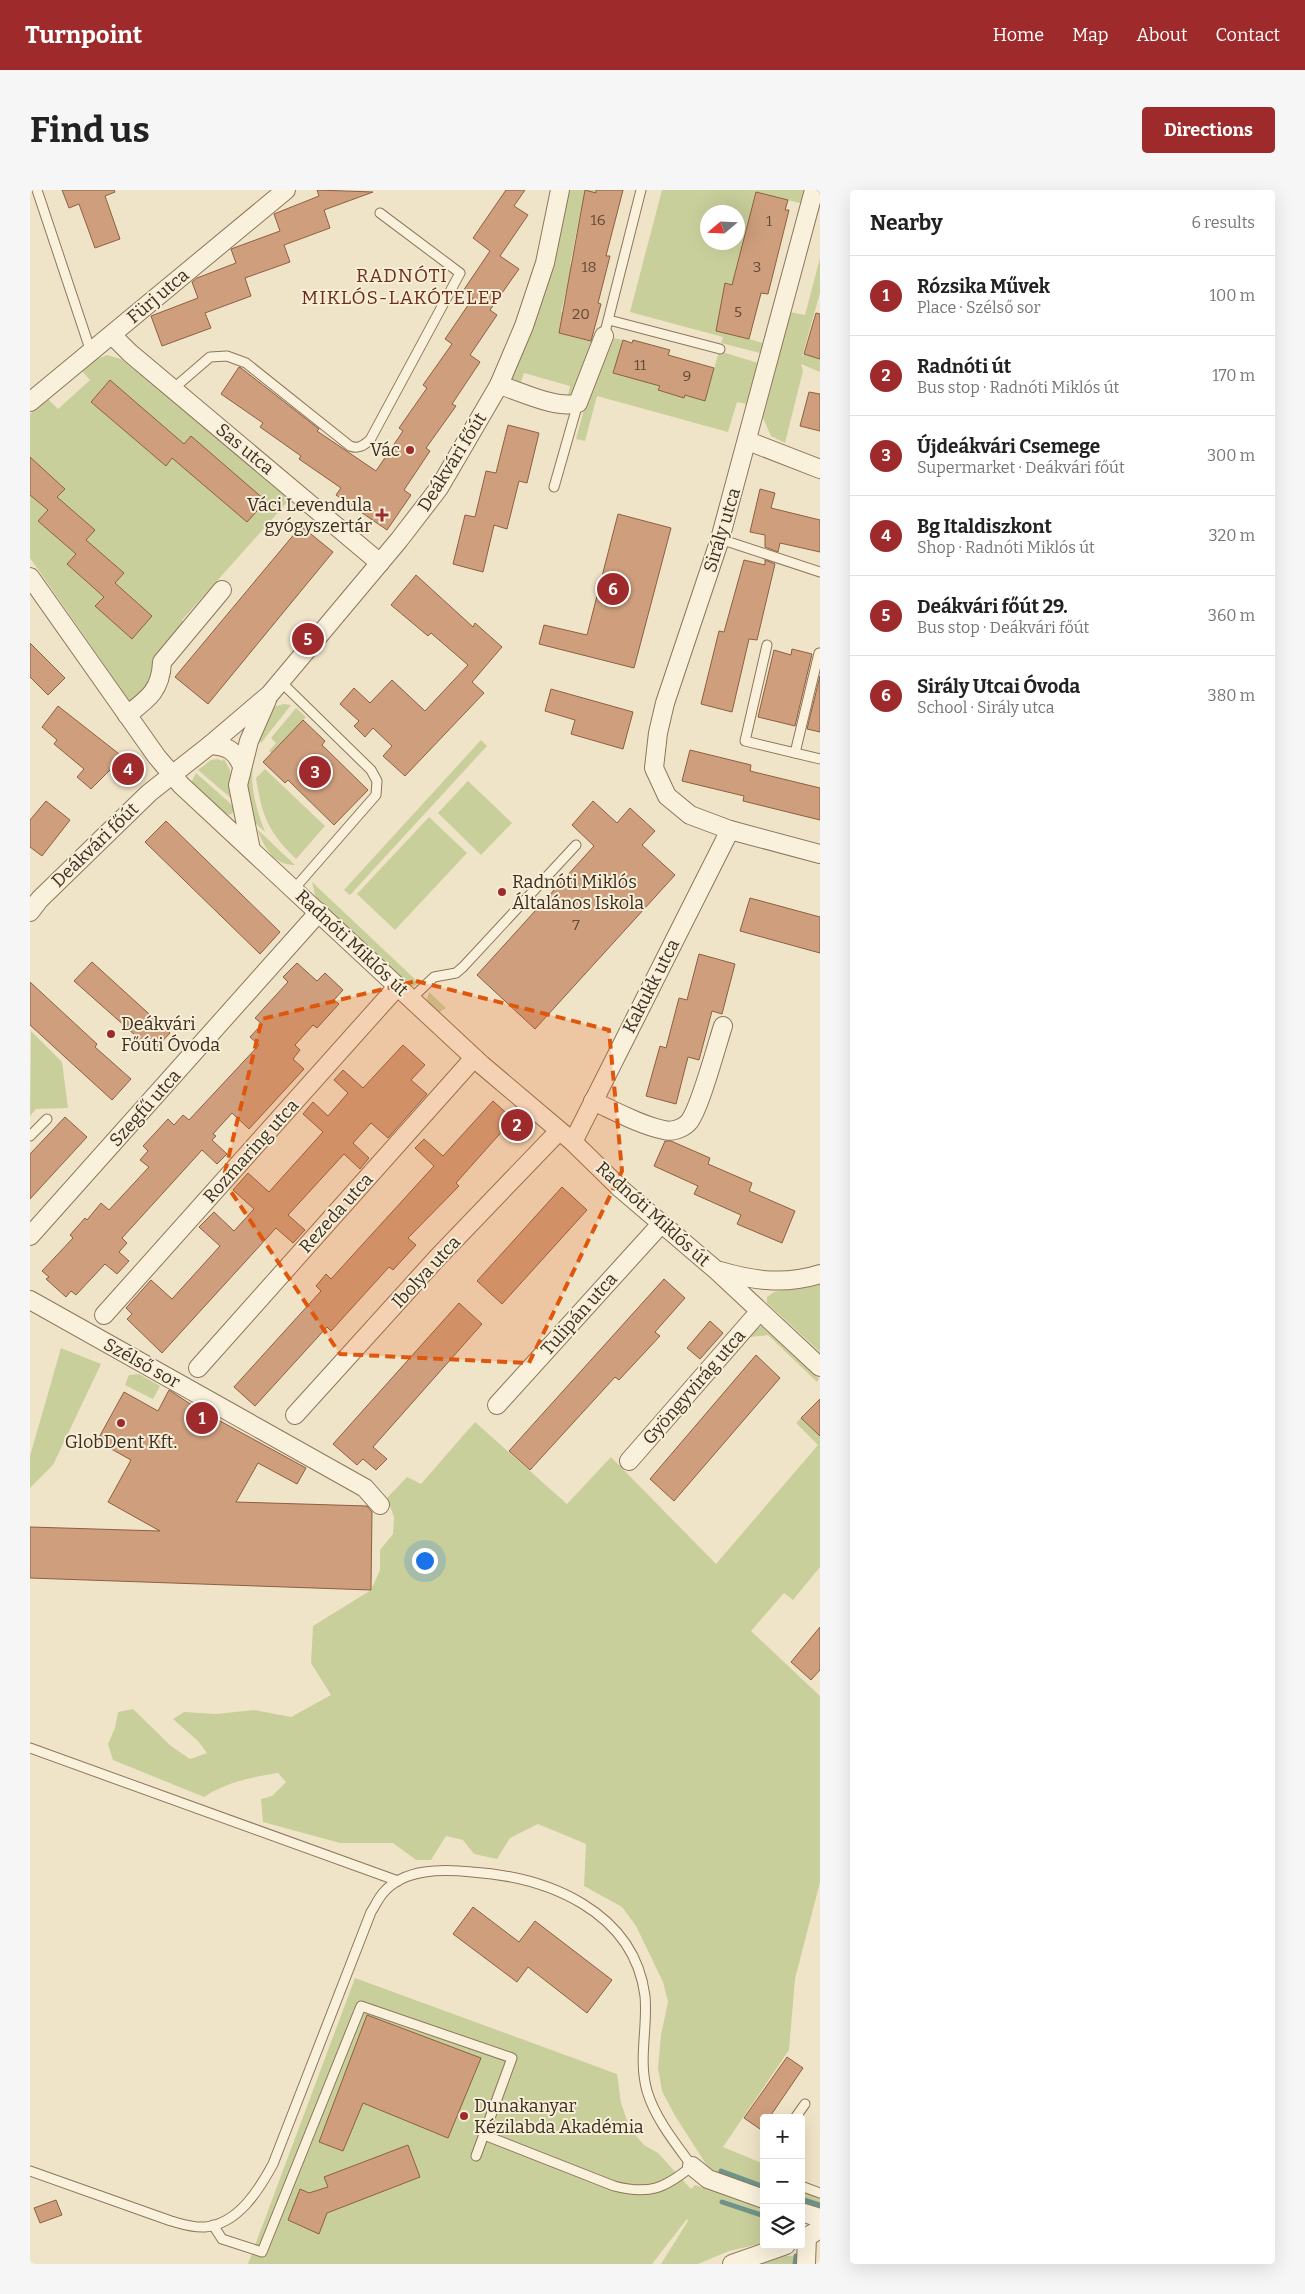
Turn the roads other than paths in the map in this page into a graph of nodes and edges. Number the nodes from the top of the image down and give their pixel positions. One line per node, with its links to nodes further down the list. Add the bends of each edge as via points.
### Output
1 (37, 190): 10 (lane)
2 (560, 190): 11 (street, Deákvári főút, via 534,299)
3 (641, 190): 7 (lane)
4 (814, 190): 15 (street, Sirály utca)
5 (280, 192): 8 (street, Fürj utca)
6 (380, 213): 12 (lane, via 460,273 370,440 363,446 350,446 246,363 227,356 210,357)
7 (606, 328): 9 (lane); 14 (street)
8 (112, 335): 10 (street, Fürj utca); 12 (street, Sas utca)
9 (720, 349)
10 (91, 352): 13 (street, Fürj utca)
11 (499, 385): 14 (street, via 555,403); 19 (street, Deákvári főút, via 439,488)
12 (174, 388): 19 (street, Sas utca)
13 (30, 402)
14 (578, 404): 17 (lane)
15 (748, 441): 16 (street); 18 (street, Sirály utca)
16 (820, 470)
17 (554, 487)
18 (720, 539): 20 (lane); 32 (street, Sirály utca, via 665,703 654,768 666,796 704,822)
19 (380, 563): 25 (street, Deákvári főút)
20 (820, 572)
21 (30, 577): 26 (street, Radnóti Miklós út)
22 (222, 590): 26 (street, via 162,662 157,688)
23 (767, 645): 28 (lane, via 745,741)
24 (819, 653): 28 (lane)
25 (275, 688): 27 (street, Deákvári főút); 30 (street, Deákvári főút, via 251,734); 36 (lane, via 371,770 377,781 376,795)
26 (127, 715): 31 (street, Radnóti Miklós út)
27 (210, 745): 30 (street, via 231,749); 31 (street, Deákvári főút)
28 (795, 753): 29 (lane)
29 (820, 759)
30 (242, 766): 34 (street, Deákvári főút, via 238,785)
31 (170, 774): 34 (street, Radnóti Miklós út); 37 (street, Deákvári főút)
32 (730, 830): 35 (street, Sirály utca); 43 (street, Kakukk utca)
33 (576, 845): 40 (lane, via 463,967 456,973 434,977)
34 (252, 850): 36 (street, Radnóti Miklós út)
35 (820, 854)
36 (294, 890): 38 (street, Radnóti Miklós út)
37 (33, 900)
38 (319, 912): 39 (street, Radnóti Miklós út); 49 (street, Szegfű utca)
39 (398, 987): 40 (street, Radnóti Miklós út); 54 (street, Rozmaring utca)
40 (411, 999): 42 (street, Radnóti Miklós út)
41 (723, 1026): 43 (street, via 696,1109 689,1122 677,1130 652,1126)
42 (474, 1058): 45 (street, Radnóti Miklós út); 56 (street, Rezeda utca)
43 (593, 1101): 47 (street, Kakukk utca)
44 (48, 1119): 46 (lane)
45 (559, 1131): 47 (street, Radnóti Miklós út); 58 (street, Ibolya utca, via 438,1257)
46 (30, 1136)
47 (573, 1142): 48 (street, Radnóti Miklós út)
48 (661, 1224): 50 (street, Radnóti Miklós út); 57 (street, Tulipán utca)
49 (30, 1236)
50 (716, 1270): 51 (street, Radnóti Miklós út, via 769,1282); 53 (street, Radnóti Miklós út)
51 (820, 1274)
52 (30, 1300): 60 (street, Szélső sor, via 365,1488)
53 (759, 1312): 55 (street, Radnóti Miklós út); 59 (street, Gyöngyvirág utca)
54 (104, 1315)
55 (820, 1367)
56 (198, 1368)
57 (497, 1405)
58 (295, 1415)
59 (629, 1461)
60 (380, 1504)
61 (30, 1748): 62 (lane)
62 (398, 1881): 67 (lane, via 434,1871 501,1875 569,1897 595,1910 611,1925 631,1952 640,1971 645,1998 643,2066 651,2103); 74 (lane, via 384,1892 365,1925 261,2187 244,2208)
63 (805, 2104): 64 (lane)
64 (798, 2114)
65 (484, 2135): 66 (lane); 67 (lane, via 631,2191 659,2188 676,2180); 74 (lane, via 512,2058 361,2006 262,2252 222,2239)
66 (476, 2156)
67 (692, 2166): 71 (street, via 718,2184)
68 (30, 2171): 74 (lane, via 170,2222 191,2227)
69 (805, 2187): 70 (lane)
70 (820, 2193)
71 (760, 2198)
72 (805, 2213): 73 (street)
73 (820, 2218)
74 (213, 2226)
75 (809, 2235): 78 (street)
76 (775, 2249): 77 (street)
77 (732, 2264)
78 (806, 2264)

